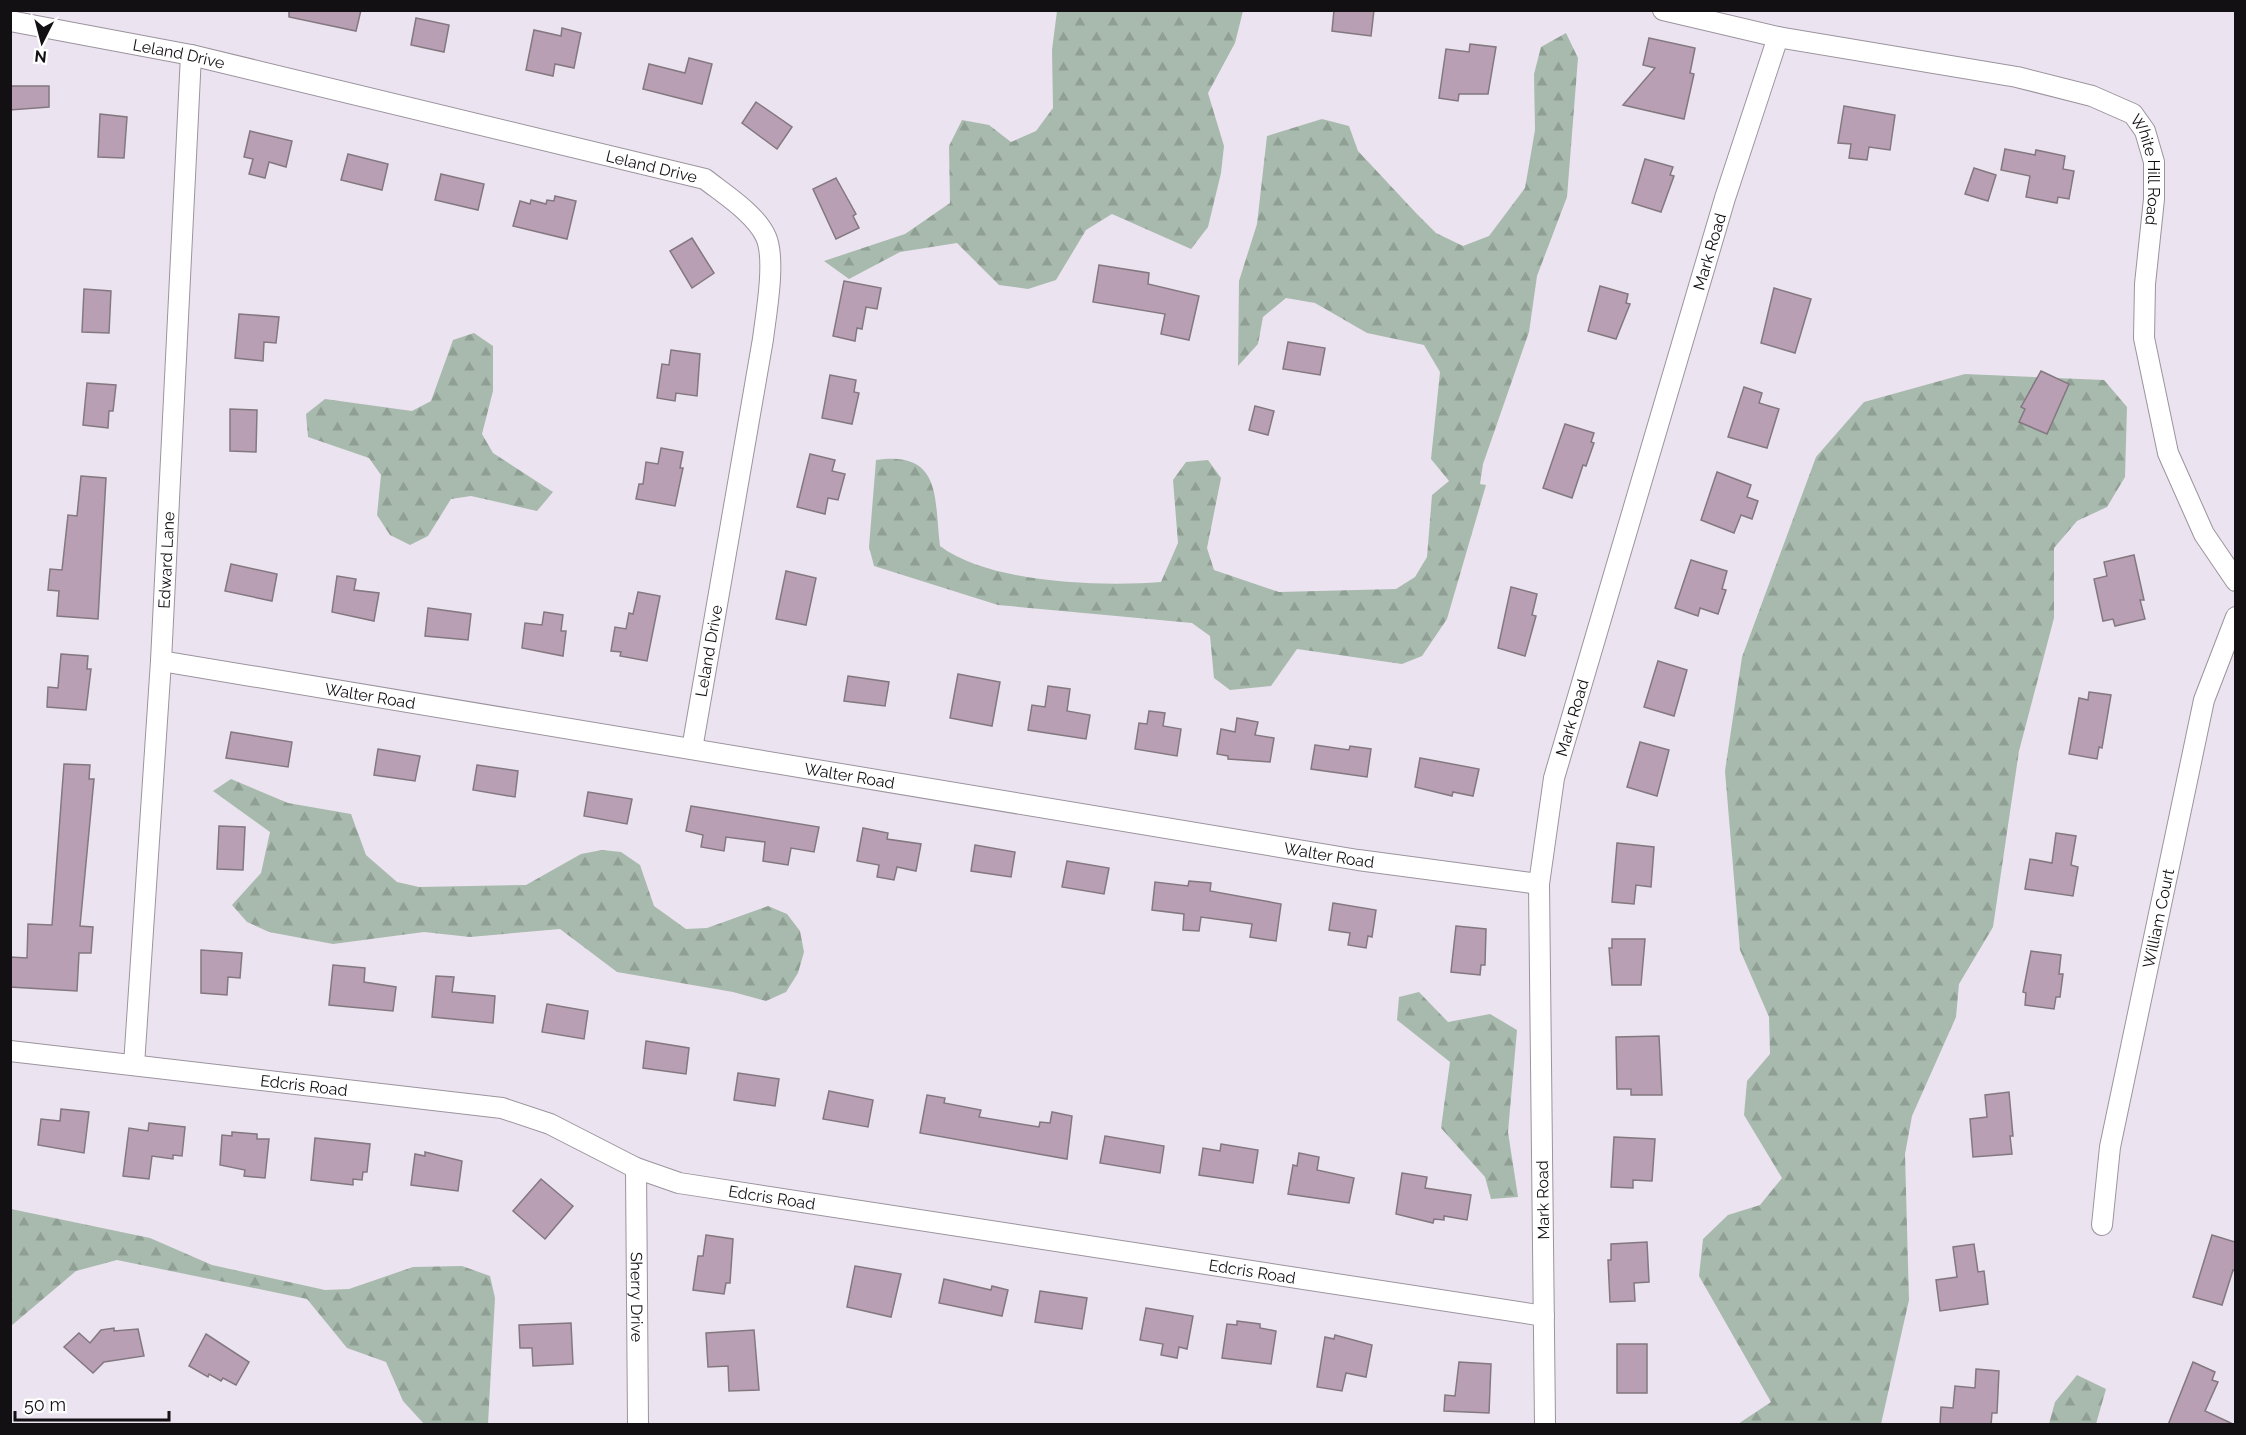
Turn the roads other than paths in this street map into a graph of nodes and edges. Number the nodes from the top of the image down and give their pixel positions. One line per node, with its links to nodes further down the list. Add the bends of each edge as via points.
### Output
1 (1663, 10): 3 (street, White Hill Road)
2 (10, 21): 4 (street, Leland Drive)
3 (1778, 38): 5 (street, White Hill Road, via 2017,77 2092,96 2133,114 2145,131 2154,162 2144,338 2168,453 2204,534); 9 (street, Mark Road, via 1725,198 1554,777)
4 (191, 55): 7 (street, Edward Lane); 8 (street, Leland Drive, via 705,179 742,208 766,237 770,275 763,339)
5 (2235, 581)
6 (2235, 617): 13 (street, William Court, via 2204,700 2112,1136)
7 (161, 661): 8 (street, Walter Road); 11 (street, Edward Lane)
8 (692, 749): 9 (street, Walter Road, via 1358,860)
9 (1539, 884): 14 (street, Mark Road)
10 (10, 1051): 11 (street, Edcris Road)
11 (134, 1065): 12 (street, Edcris Road, via 502,1108 550,1124)
12 (636, 1168): 14 (street, Edcris Road, via 679,1183); 15 (street, Sherry Drive)
13 (2102, 1224)
14 (1544, 1316): 16 (street, Mark Road)
15 (638, 1425)
16 (1545, 1425)

